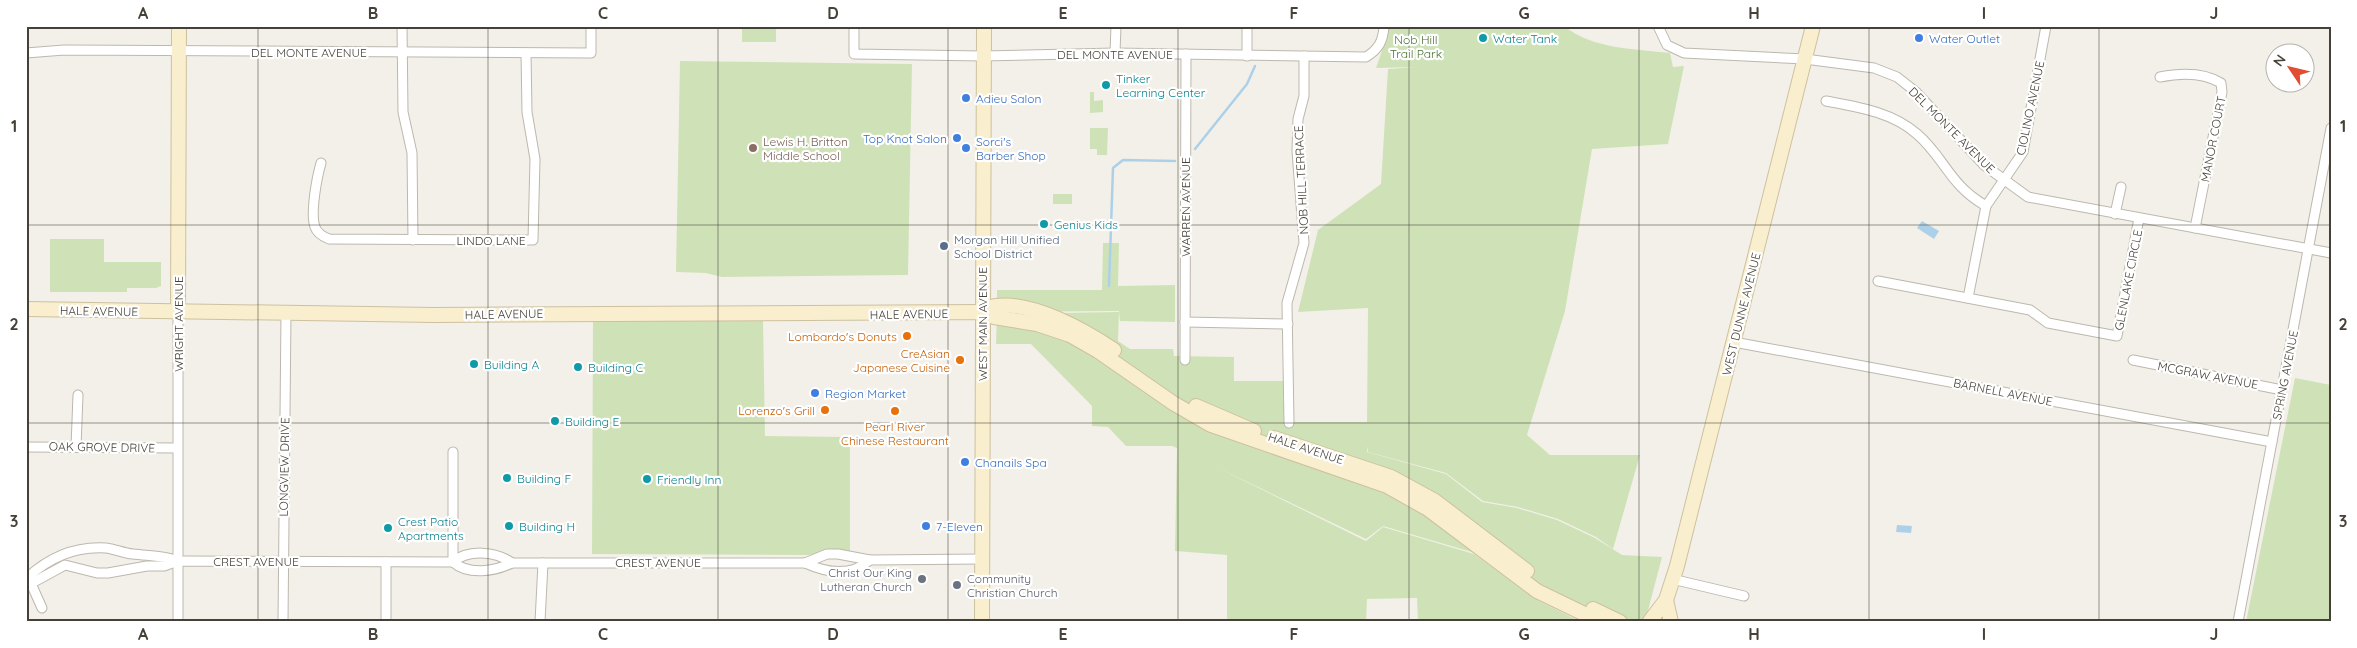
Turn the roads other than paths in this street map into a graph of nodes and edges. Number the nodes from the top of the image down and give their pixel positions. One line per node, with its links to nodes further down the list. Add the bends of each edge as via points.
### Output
1 (180, 26): 12 (main road, WRIGHT AVENUE)
2 (402, 26): 13 (street)
3 (591, 26): 15 (street, DEL MONTE AVENUE, via 591,53)
4 (854, 26): 18 (street, DEL MONTE AVENUE, via 854,54)
5 (984, 26): 18 (main road, WEST MAIN AVENUE)
6 (1116, 26): 16 (street)
7 (1247, 26): 19 (street)
8 (1384, 26): 20 (street, DEL MONTE AVENUE, via 1383,38 1376,51 1366,57)
9 (1658, 26): 21 (street, DEL MONTE AVENUE, via 1667,45 1684,53)
10 (1813, 26): 21 (main road, WEST DUNNE AVENUE)
11 (2046, 26): 26 (street, CIOLINO AVENUE, via 2023,152)
12 (180, 51): 13 (street, DEL MONTE AVENUE); 14 (street, DEL MONTE AVENUE, via 64,50); 38 (main road, WRIGHT AVENUE)
13 (402, 52): 15 (street, DEL MONTE AVENUE); 32 (street, via 403,112 412,153)
14 (26, 53)
15 (526, 53): 32 (street, LINDO LANE, via 527,112 535,160 533,240)
16 (1116, 53): 17 (street, DEL MONTE AVENUE); 18 (street, DEL MONTE AVENUE)
17 (1186, 54): 19 (street, DEL MONTE AVENUE); 41 (street, WARREN AVENUE)
18 (983, 56): 39 (main road, WEST MAIN AVENUE)
19 (1247, 56): 20 (street, DEL MONTE AVENUE)
20 (1304, 56): 42 (street, NOB HILL TERRACE, via 1304,96 1298,119 1297,151 1304,244 1287,303)
21 (1805, 58): 26 (street, DEL MONTE AVENUE, via 1874,68 1897,77 1929,104 1968,149); 43 (main road, WEST DUNNE AVENUE)
22 (2160, 77): 31 (street, MANOR COURT, via 2182,73 2214,78 2221,83 2222,92)
23 (1826, 102): 28 (street, via 1862,107 1905,125 1918,135 1960,188)
24 (2331, 128): 33 (street, SPRING AVENUE)
25 (320, 164): 32 (street, LINDO LANE, via 315,183 315,227 321,235 329,239)
26 (2003, 181): 28 (street, CIOLINO AVENUE); 29 (street, DEL MONTE AVENUE, via 2028,197)
27 (2121, 187): 29 (street)
28 (1986, 206): 36 (street, CIOLINO AVENUE)
29 (2115, 214): 30 (street, DEL MONTE AVENUE)
30 (2139, 218): 31 (street, DEL MONTE AVENUE); 36 (street, GLENLAKE CIRCLE, via 2117,336 2048,323 2030,310)
31 (2195, 228): 33 (street, DEL MONTE AVENUE)
32 (413, 240)
33 (2309, 249): 34 (street, DEL MONTE AVENUE); 46 (street, SPRING AVENUE)
34 (2331, 253)
35 (1878, 281): 36 (street)
36 (1968, 298)
37 (26, 309): 38 (main road, HALE AVENUE)
38 (178, 312): 40 (main road, HALE AVENUE); 52 (street, WRIGHT AVENUE)
39 (982, 312): 40 (main road, HALE AVENUE); 54 (main road, WEST MAIN AVENUE); 73 (main road, HALE AVENUE, via 994,318 1037,324 1070,335 1211,425 1387,486 1428,509 1538,591); 74 (main road, HALE AVENUE, via 994,306 1034,310 1075,326 1176,394 1215,416 1391,477 1435,501 1542,582)
40 (286, 313): 57 (street, LONGVIEW DRIVE)
41 (1186, 322): 42 (street); 44 (street, WARREN AVENUE)
42 (1288, 324): 48 (street, NOB HILL TERRACE)
43 (1734, 342): 49 (street, BARNELL AVENUE); 64 (main road, WEST DUNNE AVENUE)
44 (1185, 360)
45 (2133, 360): 46 (street, MCGRAW AVENUE)
46 (2282, 390): 49 (street, SPRING AVENUE)
47 (78, 395): 51 (street)
48 (1289, 423)
49 (2272, 442): 78 (street, SPRING AVENUE)
50 (26, 447): 51 (street, OAK GROVE DRIVE)
51 (76, 447): 52 (street, OAK GROVE DRIVE)
52 (177, 448): 56 (street, WRIGHT AVENUE)
53 (453, 452): 59 (street)
54 (981, 559): 55 (street, CREST AVENUE); 72 (main road, WEST MAIN AVENUE)
55 (870, 560): 62 (street, CREST AVENUE, via 827,554); 62 (street, CREST AVENUE, via 860,568 837,572)
56 (178, 561): 57 (street, CREST AVENUE); 63 (street, CREST AVENUE, via 164,566 108,573 66,565); 63 (street, CREST AVENUE, via 166,556 90,548 57,556 40,566); 68 (street, WRIGHT AVENUE)
57 (284, 562): 58 (street, CREST AVENUE); 69 (street, LONGVIEW DRIVE)
58 (386, 562): 59 (street, CREST AVENUE); 70 (street)
59 (453, 562): 60 (street, CREST AVENUE, via 482,570); 60 (street, CREST AVENUE, via 478,553)
60 (512, 563): 61 (street, CREST AVENUE)
61 (543, 563): 62 (street, CREST AVENUE); 71 (street)
62 (805, 563)
63 (29, 578): 67 (street)
64 (1672, 579): 65 (street); 66 (main road, WEST DUNNE AVENUE)
65 (1744, 596)
66 (1666, 600): 75 (main road, WEST DUNNE AVENUE); 77 (main road, WEST DUNNE AVENUE)
67 (42, 608)
68 (178, 622)
69 (284, 622)
70 (386, 622)
71 (540, 622)
72 (982, 622)
73 (1601, 622)
74 (1620, 622)
75 (1649, 622): 76 (main road)
76 (1662, 622)
77 (1671, 622)
78 (2238, 622)

